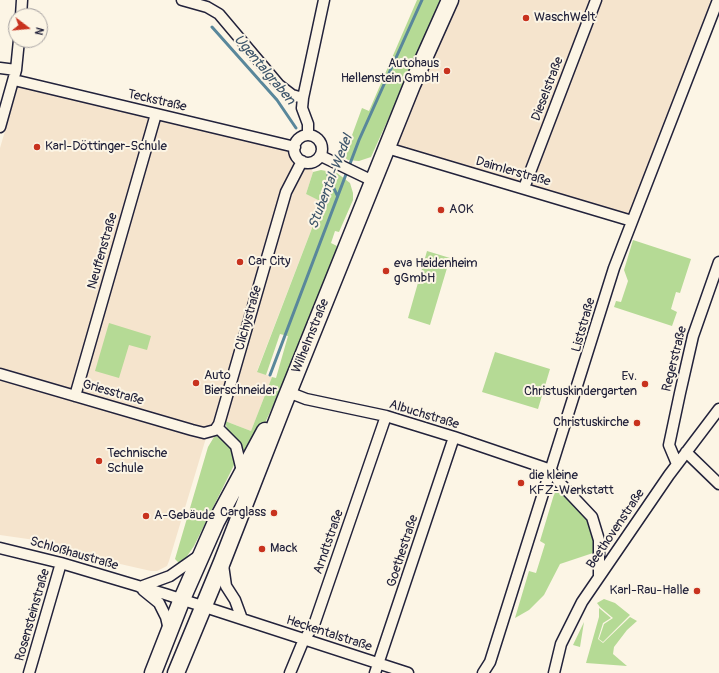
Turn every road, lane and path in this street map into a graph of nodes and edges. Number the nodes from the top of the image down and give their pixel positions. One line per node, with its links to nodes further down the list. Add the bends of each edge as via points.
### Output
1 (182, 0): 9 (street, via 207,7 219,14 279,84 292,96)
2 (324, 0): 9 (street, via 314,37)
3 (450, 0): 14 (main road, Wilhelmstraße)
4 (596, 0): 18 (street, Dieselstraße)
5 (718, 0): 19 (street, Liststraße)
6 (18, 48): 8 (street)
7 (0, 68): 8 (street, Teckstraße)
8 (15, 75): 10 (street, Teckstraße); 11 (street)
9 (303, 98): 12 (street, via 302,108 308,124)
10 (156, 114): 13 (street, Teckstraße); 22 (street, Neuffenstraße)
11 (0, 127)
12 (308, 135): 13 (street, via 299,139); 15 (street, via 316,137 321,144)
13 (294, 147): 16 (street, via 295,154)
14 (387, 148): 17 (main road, Wilhelmstraße); 18 (street, Daimlerstraße)
15 (321, 156): 16 (street, via 312,162); 17 (street)
16 (302, 161): 26 (street, Clichystraße, via 286,192)
17 (374, 182): 23 (main road, Wilhelmstraße)
18 (524, 188): 19 (street, Daimlerstraße)
19 (632, 220): 30 (street, Liststraße, via 614,268)
20 (719, 262): 29 (street, Regerstraße, via 694,336 678,400 669,445)
21 (0, 374): 22 (street, Griesstraße)
22 (75, 396): 26 (street, Griesstraße, via 204,433 211,432)
23 (286, 398): 25 (street, Albuchstraße, via 306,399); 31 (main road); 35 (main road, Wilhelmstraße)
24 (719, 410): 28 (street, Beethovenstraße)
25 (386, 416): 27 (street, Albuchstraße); 43 (street, Arndtstraße, via 313,627)
26 (217, 427): 31 (street, via 236,446)
27 (454, 436): 30 (street, Albuchstraße); 45 (street, Goethestraße)
28 (686, 452): 29 (street, Beethovenstraße); 32 (street)
29 (677, 464): 37 (street, Beethovenstraße)
30 (551, 470): 37 (street, via 592,517 599,540); 44 (street, Liststraße)
31 (242, 471): 34 (main road)
32 (719, 484)
33 (0, 548): 36 (street, Schloßhaustraße)
34 (203, 551): 38 (street, via 177,573); 39 (main road)
35 (222, 562): 40 (main road, Wilhelmstraße); 41 (street, via 226,586)
36 (61, 563): 38 (street, Schloßhaustraße); 46 (street, Rosensteinstraße)
37 (599, 577): 53 (street, Beethovenstraße, via 582,602 561,644)
38 (140, 587): 39 (street, Schloßhaustraße); 42 (street, Schloßhaustraße, via 159,603)
39 (182, 599): 40 (street, Schloßhaustraße); 42 (main road)
40 (204, 606): 41 (street, Heckentalstraße); 48 (main road, Wilhelmstraße)
41 (242, 619): 43 (street, Heckentalstraße)
42 (169, 631): 47 (main road)
43 (304, 640): 45 (street, Heckentalstraße); 49 (street, Arndtstraße)
44 (490, 662): 51 (street, Liststraße); 52 (street)
45 (377, 668): 50 (street, Heckentalstraße)
46 (29, 673)
47 (153, 673)
48 (176, 673)
49 (290, 673)
50 (408, 673)
51 (483, 673)
52 (494, 673)
53 (554, 673)

